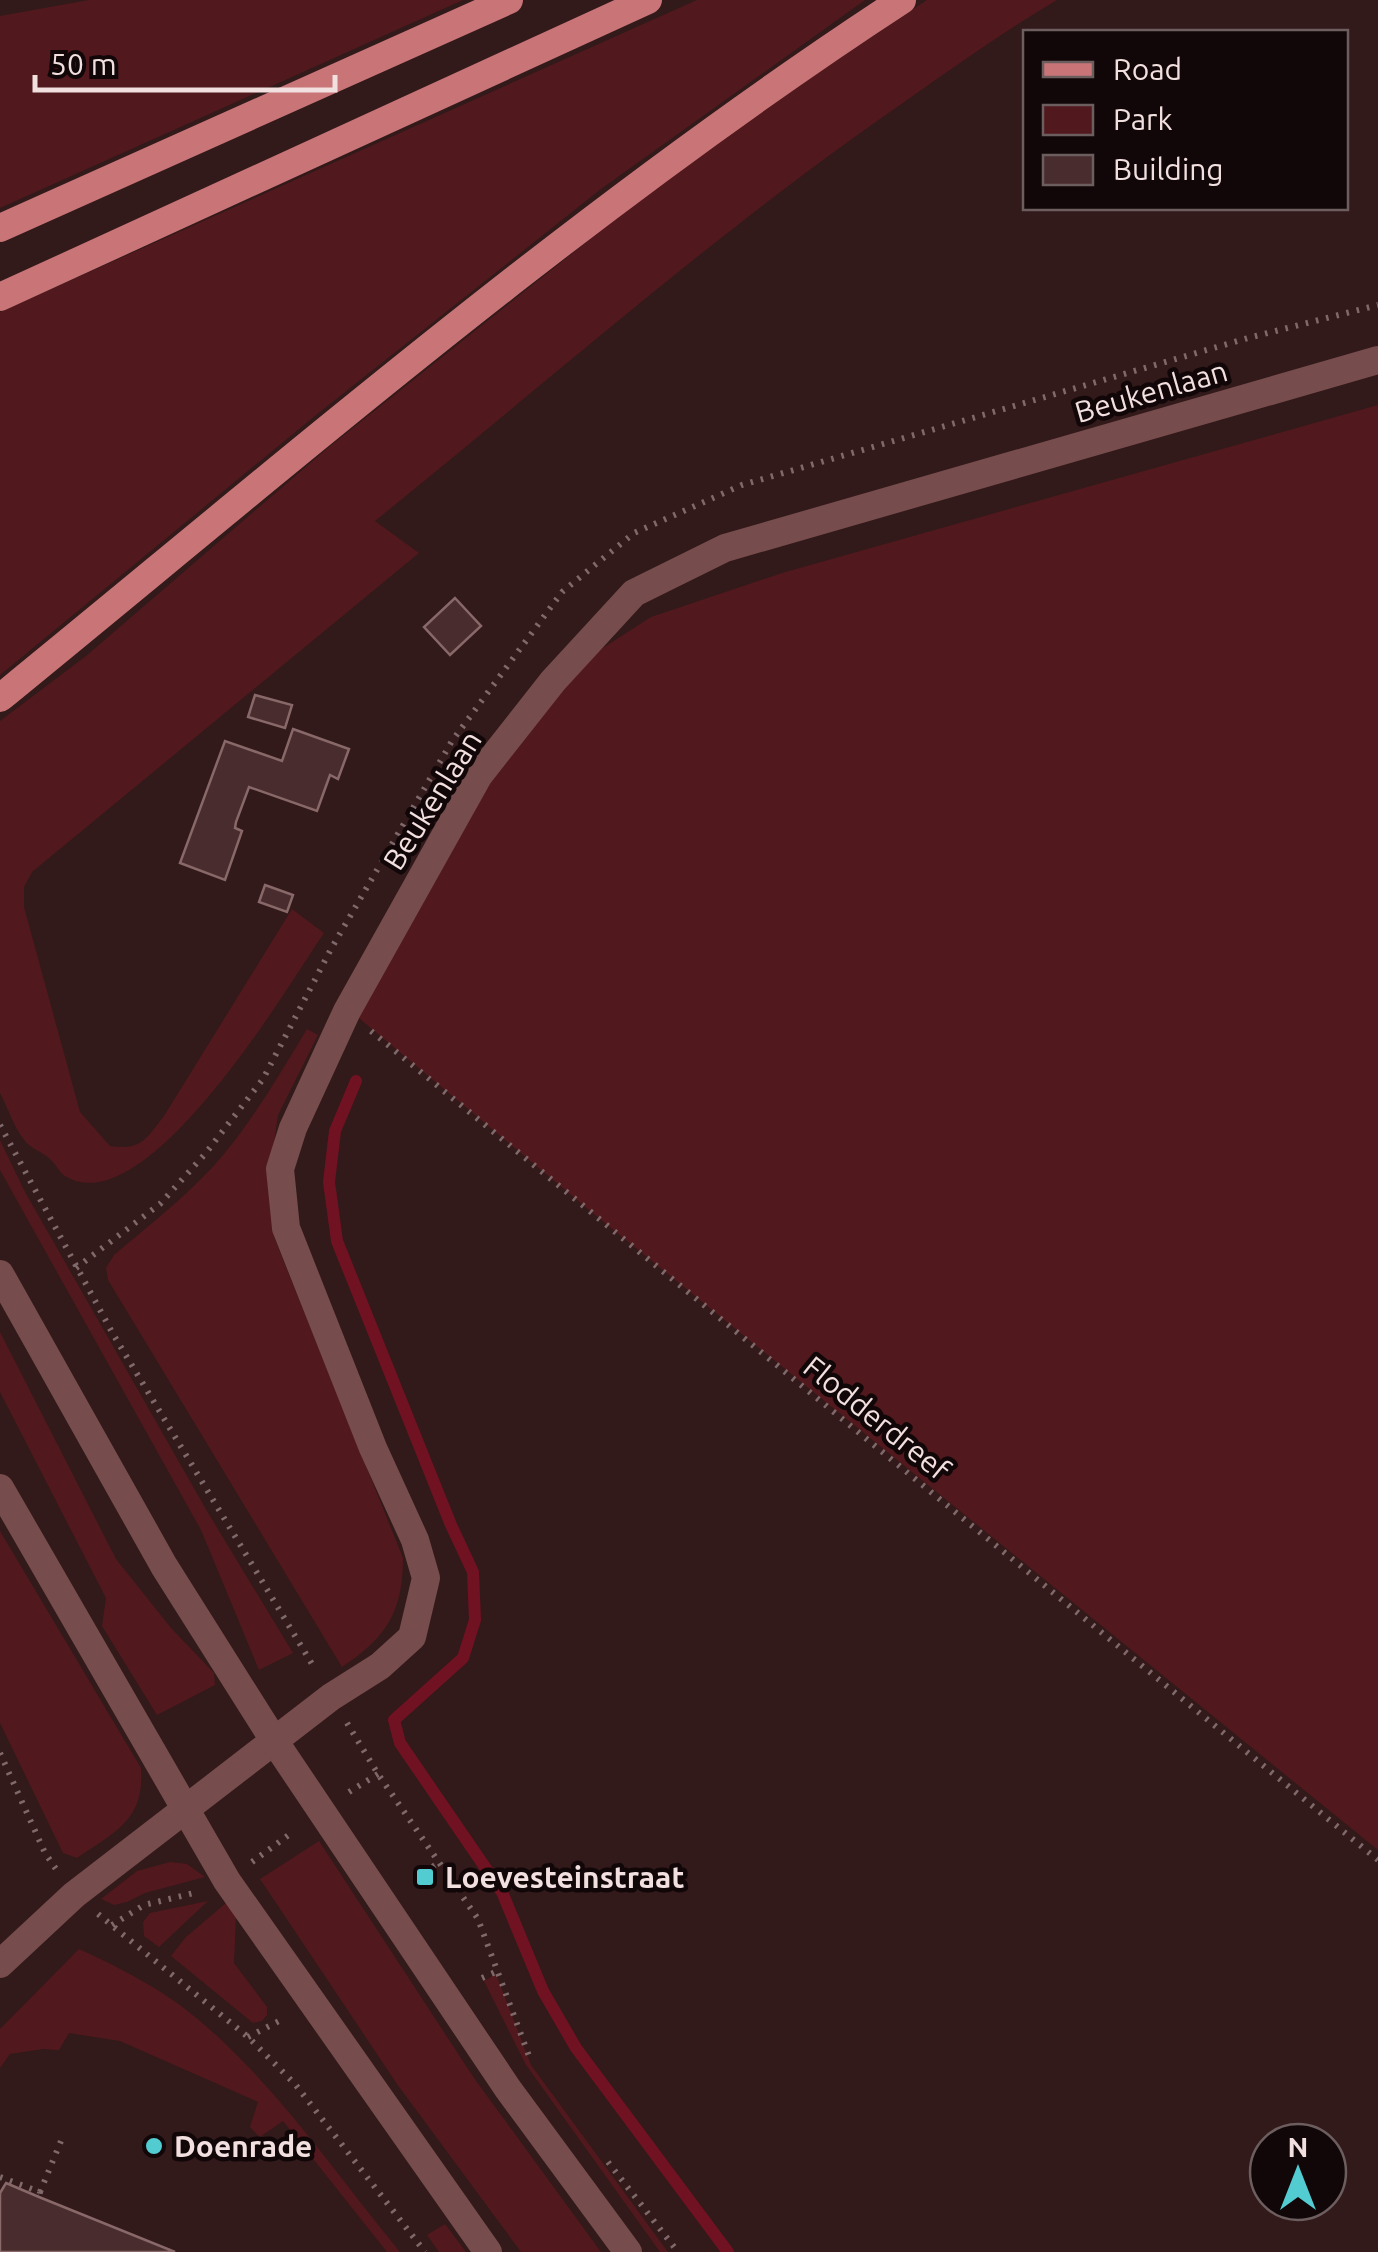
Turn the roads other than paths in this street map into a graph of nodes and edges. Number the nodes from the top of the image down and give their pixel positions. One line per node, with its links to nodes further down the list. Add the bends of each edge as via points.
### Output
1 (509, 0): 4 (main road)
2 (648, 0): 5 (main road)
3 (902, 0): 7 (main road, via 611,204)
4 (0, 228)
5 (0, 296)
6 (1378, 360): 10 (street, Beukenlaan, via 724,548 634,592 553,681 478,775 347,1012 280,1169 286,1228 426,1578 412,1637)
7 (0, 698)
8 (0, 1274): 10 (street, via 164,1566)
9 (0, 1488): 11 (street)
10 (275, 1742): 11 (street, Beukenlaan); 14 (street, via 508,2089)
11 (186, 1810): 12 (street, Beukenlaan, via 74,1895); 13 (street, via 227,1880)
12 (0, 1964)
13 (488, 2252)
14 (628, 2252)

